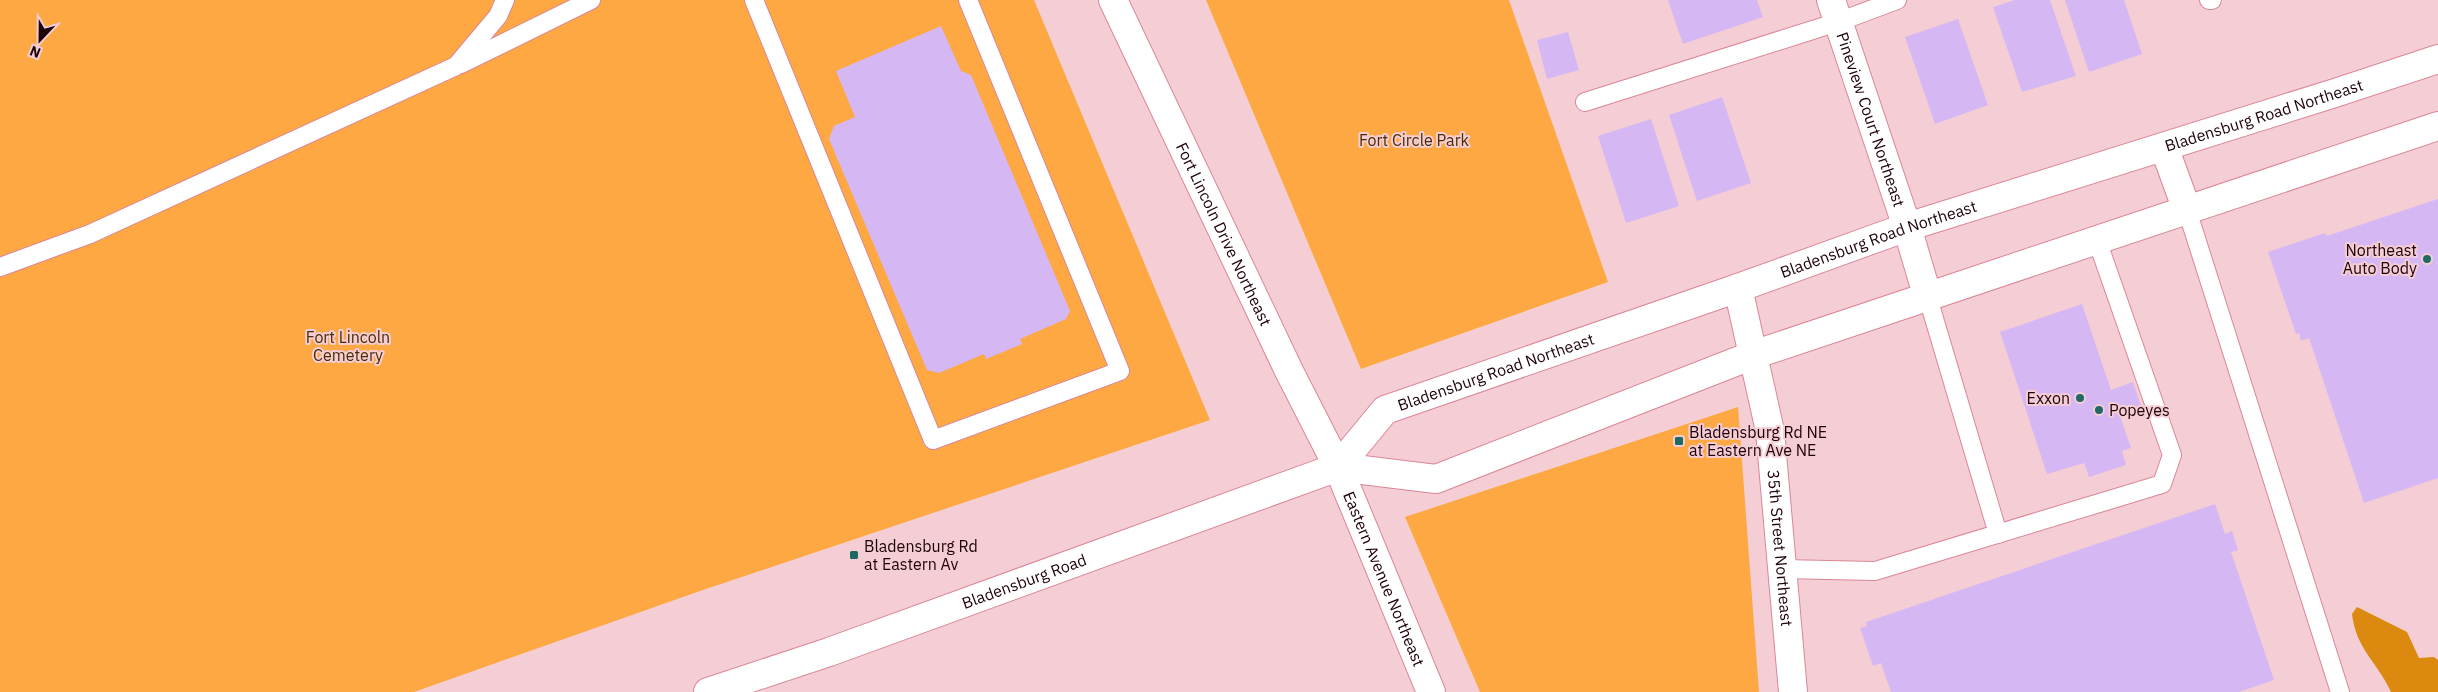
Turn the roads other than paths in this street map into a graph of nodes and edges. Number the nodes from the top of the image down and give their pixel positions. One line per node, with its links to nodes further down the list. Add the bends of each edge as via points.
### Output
1 (505, 0): 9 (lane, via 498,16)
2 (592, 0): 9 (lane)
3 (754, 0): 4 (lane, via 932,440 1120,371)
4 (968, 0)
5 (1113, 0): 20 (main road, Fort Lincoln Drive Northeast)
6 (1897, 0): 7 (lane)
7 (1834, 11): 10 (lane); 14 (main road, Pineview Court Northeast)
8 (2438, 59): 12 (main road, Bladensburg Road Northeast)
9 (456, 66): 16 (lane, via 90,234)
10 (1584, 102)
11 (2438, 126): 13 (main road)
12 (2164, 147): 13 (main road); 14 (main road, Bladensburg Road Northeast)
13 (2187, 210): 15 (main road); 26 (lane)
14 (1907, 227): 17 (main road, Bladensburg Road Northeast); 18 (main road, Pineview Court Northeast)
15 (2097, 240): 18 (main road); 21 (lane, via 2172,455 2162,484)
16 (0, 267)
17 (1738, 288): 19 (main road, 35th Street Northeast); 20 (main road, Bladensburg Road Northeast, via 1385,410)
18 (1928, 298): 19 (main road); 21 (lane)
19 (1753, 355): 20 (main road, via 1436,478); 22 (main road, 35th Street Northeast, via 1770,431)
20 (1338, 467): 23 (main road, Bladensburg Road, via 829,652); 24 (main road, Eastern Avenue Northeast)
21 (1998, 534): 22 (lane, via 1875,571)
22 (1782, 569): 25 (main road, 35th Street Northeast)
23 (708, 692)
24 (1431, 692)
25 (1793, 692)
26 (2340, 692)

